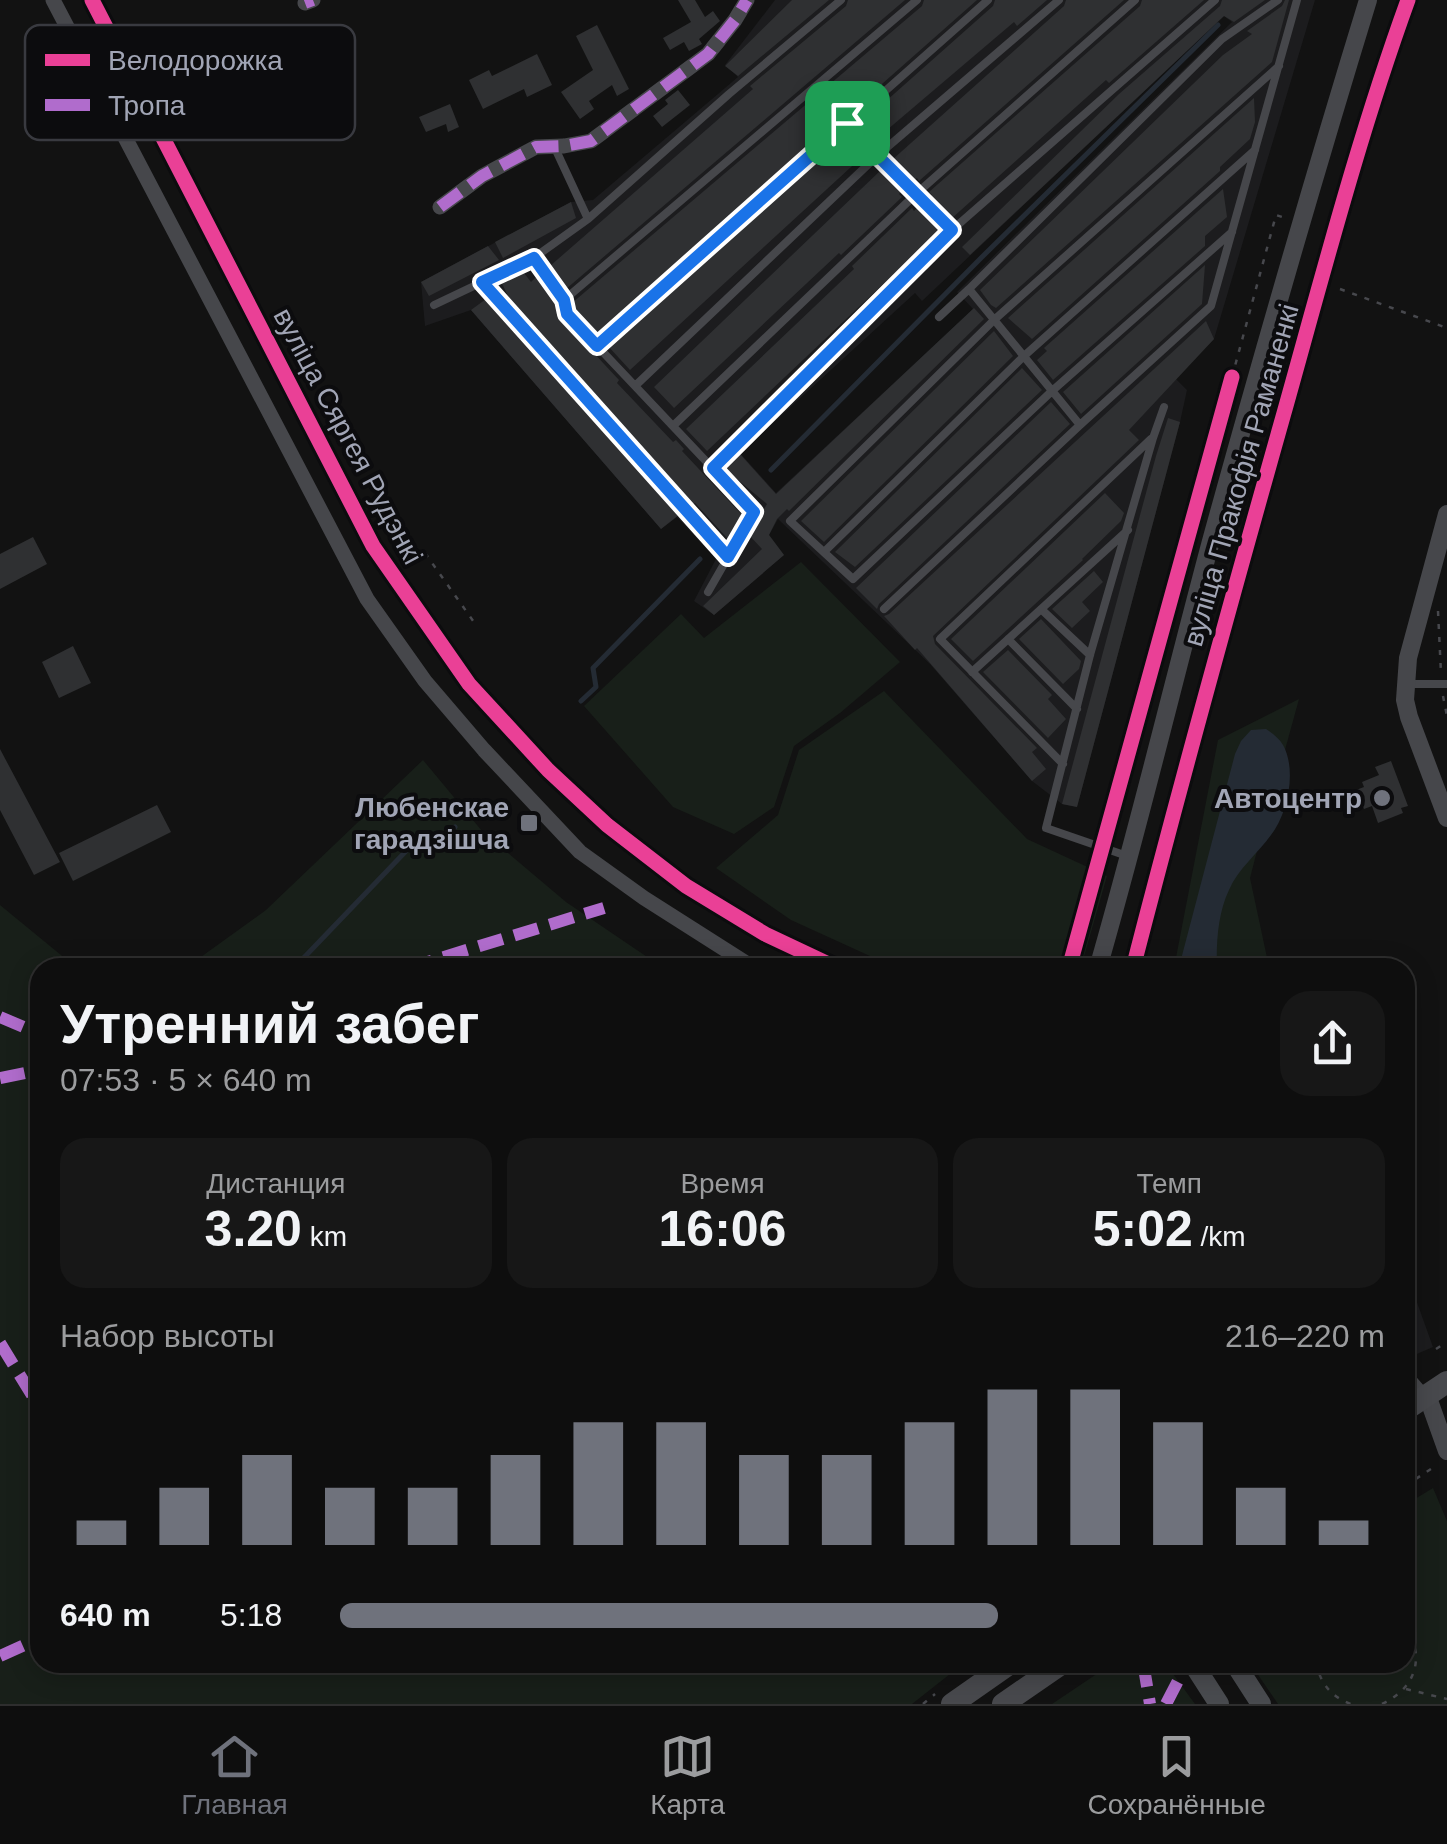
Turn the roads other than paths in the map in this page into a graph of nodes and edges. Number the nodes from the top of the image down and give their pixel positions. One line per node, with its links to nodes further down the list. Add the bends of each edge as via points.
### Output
1 (53, 0): 14 (street, вуліца Сяргея Рудэнкі)
2 (92, 0): 15 (street, вуліца Сяргея Рудэнкі)
3 (747, 0): 20 (street, via 708,54 662,90 591,142)
4 (841, 0): 25 (lane)
5 (916, 0): 31 (lane)
6 (988, 0): 17 (lane)
7 (1059, 0): 22 (lane)
8 (1135, 0): 23 (lane)
9 (1215, 0): 26 (lane)
10 (1278, 0): 30 (lane, via 1222,38)
11 (1298, 0): 16 (lane)
12 (1368, 0): 47 (street, вуліца Пракофія Раманенкі)
13 (1408, 0): 49 (street, вуліца Пракофія Раманенкі, via 1375,92)
14 (66, 25)
15 (105, 25)
16 (1279, 66): 21 (lane); 34 (lane)
17 (847, 123): 22 (lane); 35 (lane)
18 (126, 140): 63 (street, вуліца Сяргея Рудэнкі, via 368,600 425,681 580,852)
19 (164, 140): 64 (street, вуліца Сяргея Рудэнкі, via 373,546 469,684 548,770 686,886)
20 (554, 146): 24 (street, via 536,147); 25 (lane)
21 (1255, 150): 27 (lane); 36 (lane)
22 (878, 156): 23 (lane); 37 (lane)
23 (916, 194): 26 (lane); 41 (lane)
24 (440, 207)
25 (588, 218): 28 (lane)
26 (952, 230): 43 (lane)
27 (1232, 232): 38 (lane); 40 (lane, via 1211,306)
28 (534, 258): 29 (lane); 31 (lane)
29 (482, 282): 32 (lane); 50 (lane)
30 (969, 289): 33 (lane); 34 (lane)
31 (564, 300): 35 (lane, via 567,314)
32 (434, 305)
33 (939, 317)
34 (994, 320): 36 (lane); 48 (lane, via 790,520)
35 (597, 346): 37 (lane)
36 (1024, 356): 38 (lane); 48 (lane)
37 (635, 386): 41 (lane)
38 (1052, 391): 40 (lane); 48 (lane, via 852,579)
39 (1164, 407): 42 (lane)
40 (1080, 425): 52 (lane)
41 (673, 426): 43 (lane)
42 (1152, 438): 45 (lane); 56 (lane, via 940,639)
43 (713, 468): 50 (lane, via 754,512)
44 (1447, 514): 46 (street)
45 (1128, 530): 53 (lane); 55 (lane)
46 (1444, 538): 57 (street)
47 (1211, 543): 49 (street, via 1224,564); 62 (street, вуліца Пракофія Раманенкі)
48 (824, 552)
49 (1245, 552): 66 (street, вуліца Пракофія Раманенкі)
50 (728, 557): 51 (lane)
51 (708, 592)
52 (884, 608)
53 (1041, 609): 54 (lane); 55 (lane)
54 (1008, 639): 56 (lane); 59 (lane)
55 (1090, 655): 59 (lane)
56 (972, 672): 60 (lane)
57 (1406, 684): 58 (lane); 61 (street, via 1409,717)
58 (1444, 684)
59 (1077, 709): 60 (lane)
60 (1062, 764): 62 (lane, via 1046,828)
61 (1445, 808)
62 (1130, 857): 65 (street, вуліца Пракофія Раманенкі)
63 (737, 958)
64 (816, 958)
65 (1101, 958)
66 (1136, 958)
67 (1415, 1376): 68 (lane)
68 (1437, 1388): 69 (main road); 70 (street)
69 (1415, 1403)
70 (1445, 1456)
71 (996, 1673): 75 (main road)
72 (1048, 1673): 76 (main road)
73 (1199, 1673): 77 (main road)
74 (1241, 1673): 78 (main road)
75 (952, 1704)
76 (1003, 1704)
77 (1220, 1704)
78 (1260, 1704)

